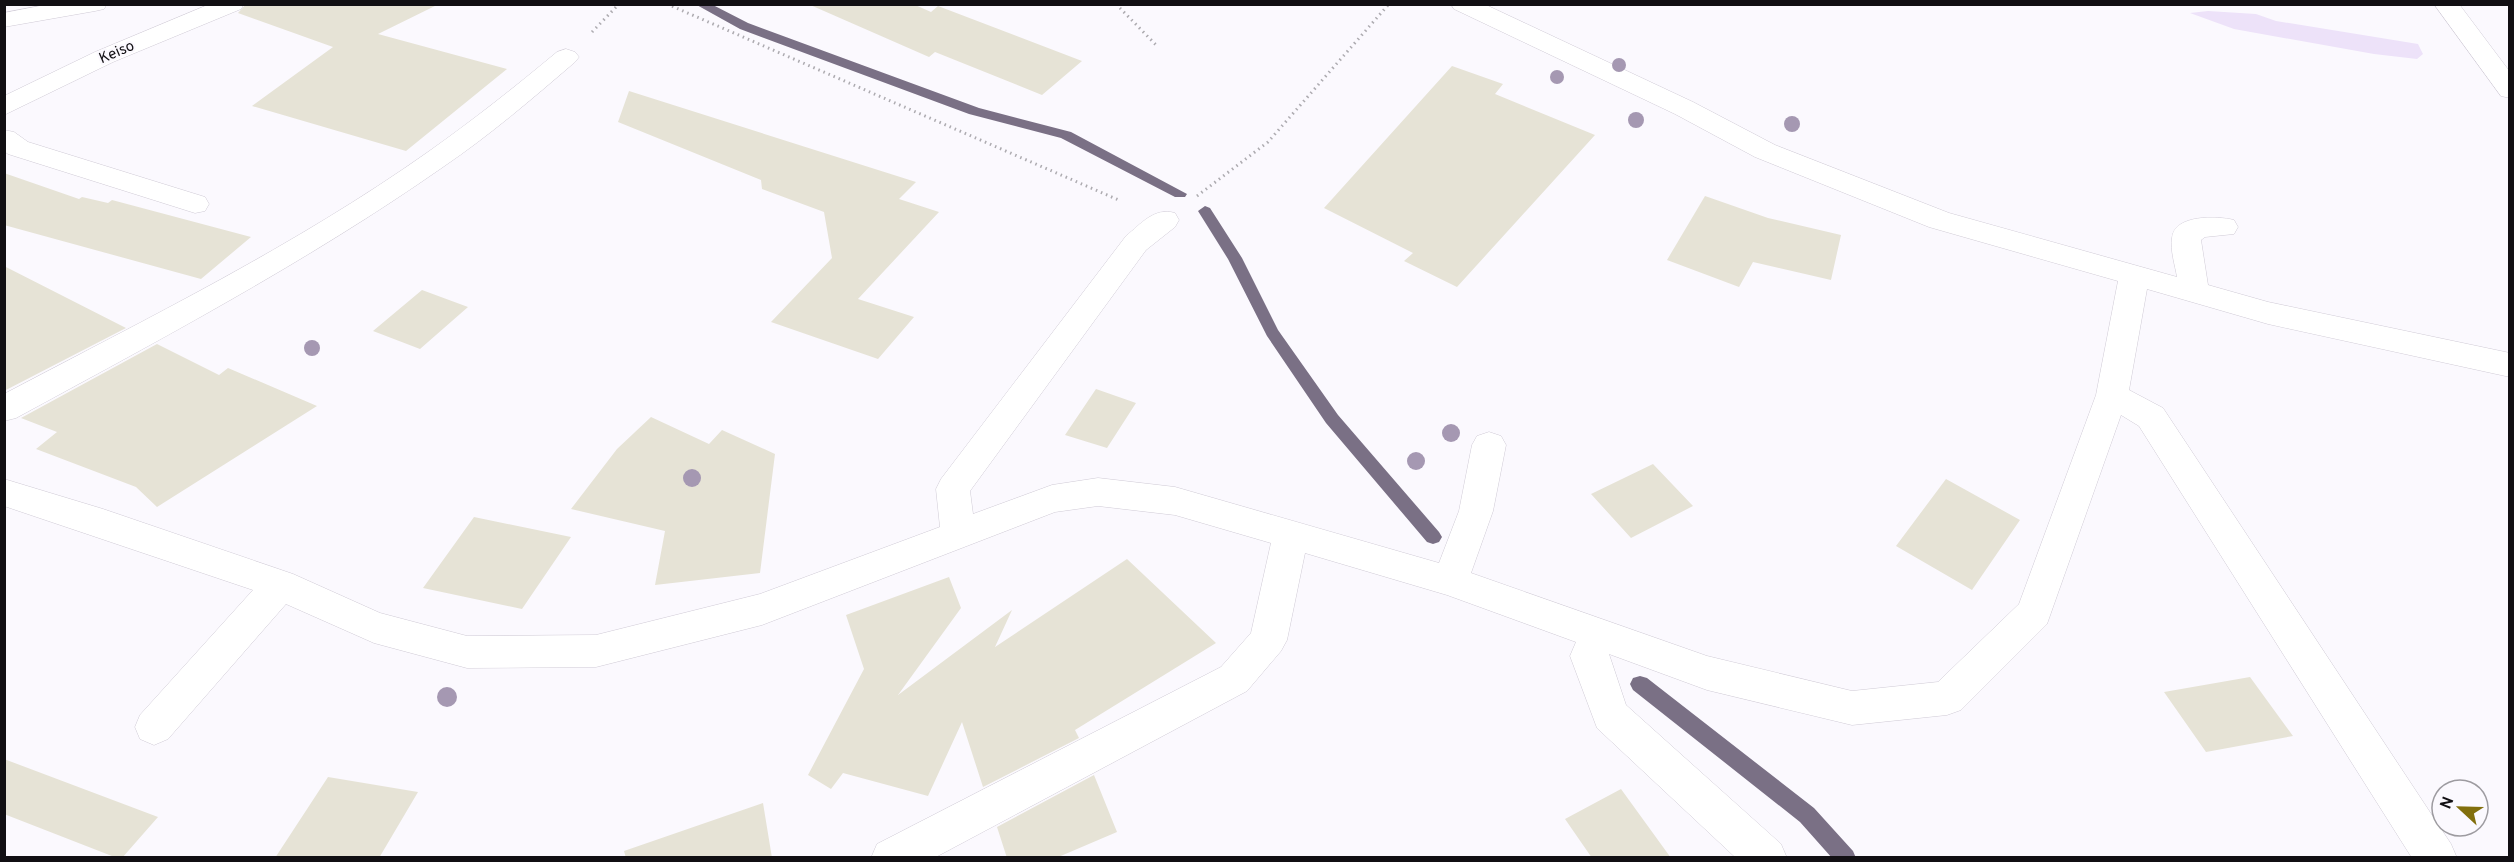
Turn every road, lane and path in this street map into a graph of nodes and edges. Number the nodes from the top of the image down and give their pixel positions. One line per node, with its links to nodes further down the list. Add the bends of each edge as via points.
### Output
1 (94, 4): 8 (street)
2 (232, 4): 12 (street, Keiso, via 104,57)
3 (667, 4): 15 (path)
4 (1116, 4): 9 (path)
5 (1389, 4): 15 (path, via 1268,142)
6 (1463, 4): 17 (street, via 1684,108 1765,151 1939,220)
7 (2446, 4): 11 (street)
8 (4, 20)
9 (1158, 48)
10 (566, 57): 21 (street, via 436,162 315,237)
11 (2510, 90)
12 (4, 107)
13 (4, 138): 14 (street, via 18,148)
14 (195, 204)
15 (1166, 220): 24 (street, via 1136,243 953,489)
16 (2224, 227): 18 (street, via 2198,227 2186,237)
17 (2134, 276): 18 (street); 20 (street)
18 (2194, 292): 19 (street, via 2268,313)
19 (2510, 365)
20 (2112, 395): 28 (street, via 2034,613 1947,698 1852,708 1707,673); 32 (street, via 2151,417)
21 (4, 409)
22 (1489, 445): 26 (street, via 1476,511)
23 (4, 492): 27 (street)
24 (958, 534): 25 (street, via 1052,499 1098,492 1175,501); 27 (street, via 762,609 596,651 467,652 374,627)
25 (1291, 534): 26 (street); 30 (street, via 1268,640 1234,679)
26 (1450, 581): 28 (street)
27 (280, 585): 29 (street)
28 (1598, 634): 31 (street, via 1589,656 1611,716)
29 (154, 727)
30 (892, 858)
31 (1766, 858)
32 (2436, 858)

